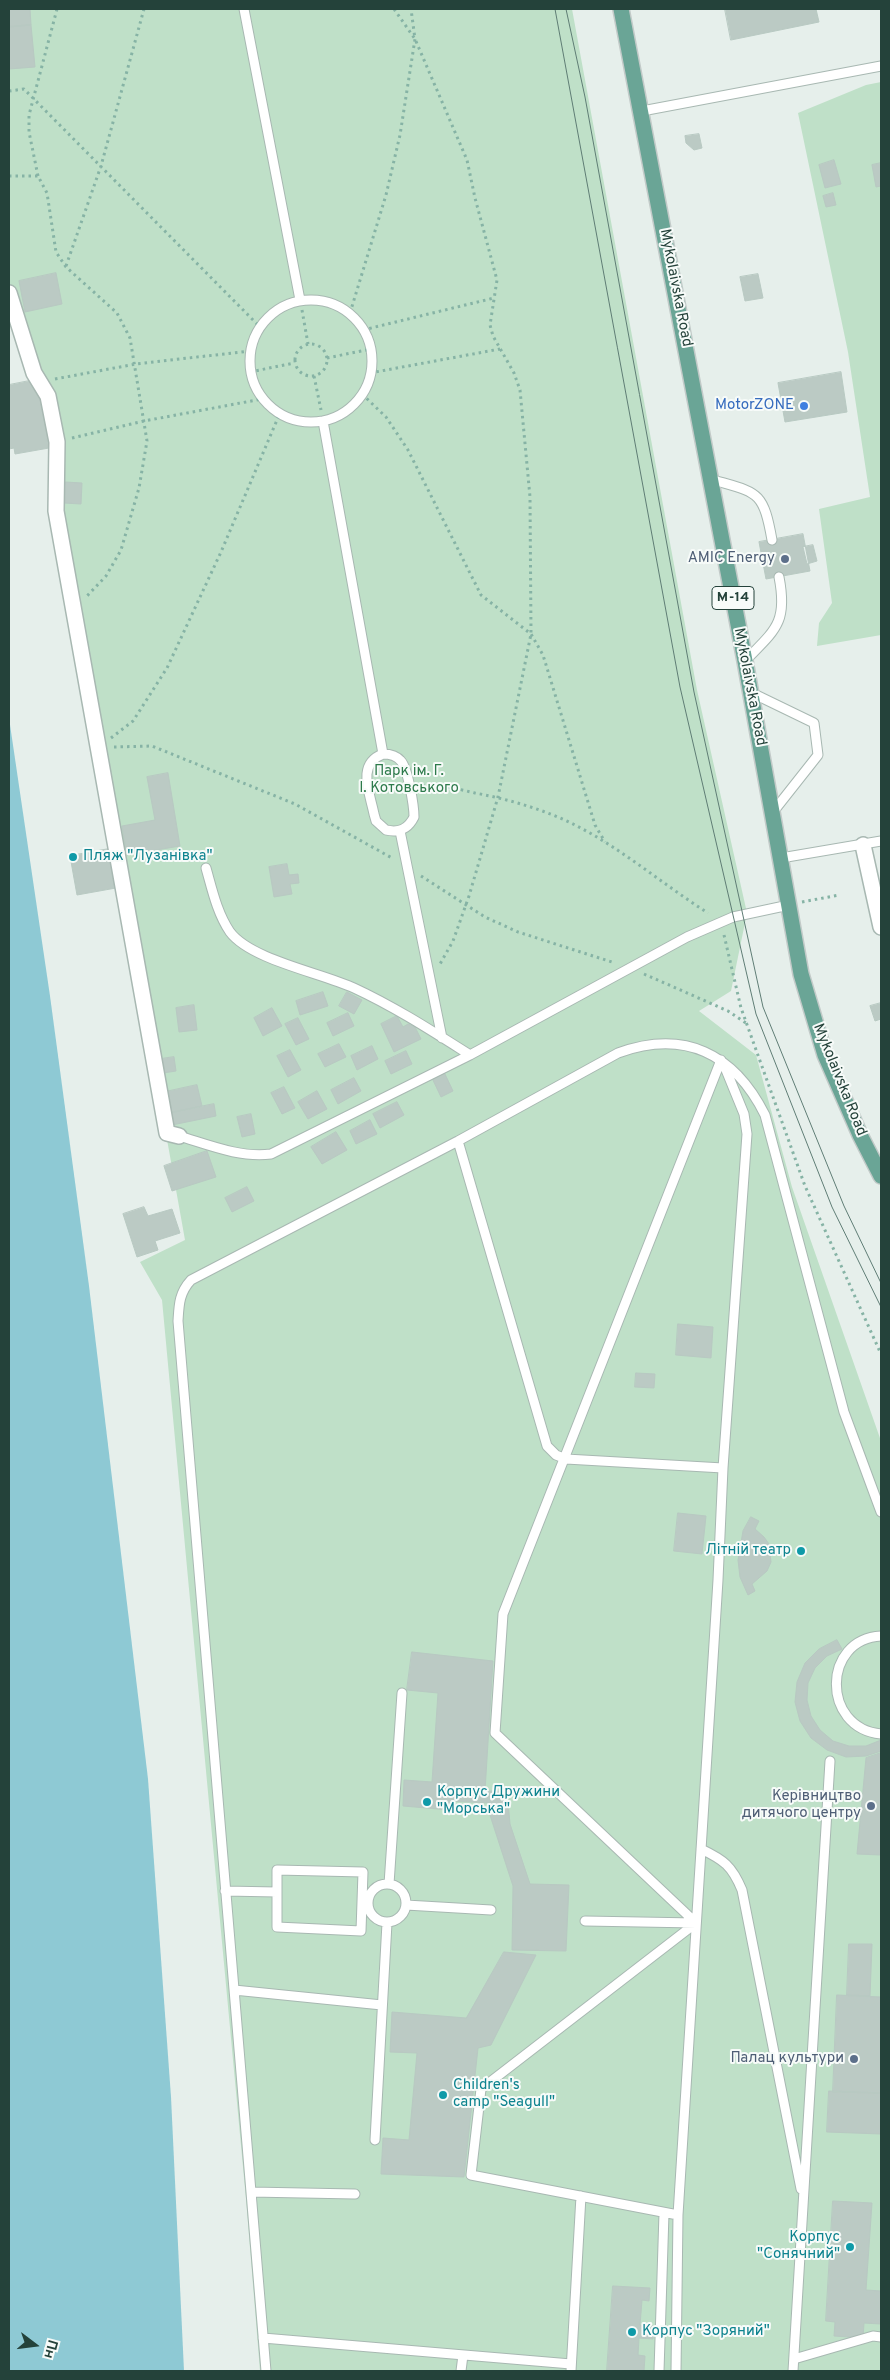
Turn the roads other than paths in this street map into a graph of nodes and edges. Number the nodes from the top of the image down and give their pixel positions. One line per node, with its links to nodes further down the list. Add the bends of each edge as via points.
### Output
1 (244, 9): 6 (lane)
2 (620, 9): 4 (main road, Mykolaivska Road / М-14)
3 (881, 66): 4 (lane)
4 (642, 111): 8 (main road, Mykolaivska Road / М-14)
5 (9, 293): 26 (street, via 34,373 48,396 57,442 56,511 72,609 167,1133)
6 (300, 300): 7 (lane, via 326,301 350,313 364,330 371,349 370,374 362,394 345,411); 7 (lane, via 270,314 260,327 250,351 250,372 262,399 280,413 306,422)
7 (323, 421): 13 (lane)
8 (710, 479): 9 (lane, via 748,490 760,499 767,512); 11 (main road, Mykolaivska Road / М-14)
9 (772, 540)
10 (779, 577): 11 (lane, via 784,599 782,615 774,631)
11 (745, 661): 12 (main road, Mykolaivska Road / М-14)
12 (750, 692): 14 (main road, Mykolaivska Road / М-14); 14 (lane, via 814,723 818,755)
13 (383, 754): 15 (lane, via 389,754 404,765 414,817); 15 (lane, via 372,760 366,772 374,814 376,821 386,830)
14 (773, 812): 18 (main road, Mykolaivska Road / М-14)
15 (400, 831): 23 (lane)
16 (881, 841): 17 (lane)
17 (863, 844): 18 (lane); 20 (street)
18 (781, 858): 21 (main road, Mykolaivska Road / М-14)
19 (206, 868): 23 (lane, via 216,904 231,932 248,947 353,987)
20 (875, 874): 22 (street)
21 (789, 905): 24 (lane, via 733,917 687,936); 28 (main road, Mykolaivska Road / М-14, via 801,974 826,1054)
22 (881, 927)
23 (442, 1038): 24 (lane)
24 (470, 1055): 26 (lane, via 271,1154 240,1153)
25 (722, 1060): 27 (lane, via 685,1044 639,1046 618,1053); 29 (lane); 30 (lane, via 744,1114 747,1134); 31 (lane, via 742,1079 765,1115 844,1412)
26 (179, 1136)
27 (458, 1141): 29 (lane, via 547,1446); 38 (lane, via 191,1280 181,1294 178,1321)
28 (881, 1176)
29 (566, 1459): 30 (lane); 45 (lane, via 503,1614 495,1733)
30 (723, 1468): 36 (lane)
31 (881, 1512)
32 (881, 1636): 34 (lane, via 859,1643 846,1654 838,1668 835,1685 845,1716 857,1727 872,1734)
33 (402, 1693): 37 (lane)
34 (881, 1734)
35 (830, 1761): 52 (lane)
36 (701, 1850): 45 (lane); 52 (lane, via 727,1863 742,1890)
37 (389, 1884): 40 (lane, via 382,1884 371,1891); 41 (lane, via 400,1889)
38 (226, 1891): 39 (lane); 46 (lane)
39 (277, 1892): 40 (lane, via 277,1870 363,1872); 40 (lane, via 276,1927 361,1931)
40 (364, 1903): 44 (lane, via 375,1920)
41 (406, 1905): 42 (lane); 44 (lane, via 402,1915)
42 (491, 1910)
43 (585, 1921): 45 (lane)
44 (387, 1923): 47 (lane)
45 (696, 1924): 51 (lane, via 481,2089 471,2175); 54 (lane)
46 (234, 1990): 47 (lane); 49 (lane)
47 (382, 2005): 48 (lane)
48 (375, 2140)
49 (251, 2192): 50 (lane); 56 (lane)
50 (355, 2194)
51 (581, 2196): 53 (lane); 59 (lane)
52 (804, 2201): 58 (lane)
53 (664, 2213): 54 (lane); 62 (lane)
54 (678, 2216): 63 (lane)
55 (881, 2337): 58 (lane, via 873,2336)
56 (263, 2338): 57 (lane); 60 (lane)
57 (463, 2355): 59 (lane); 61 (lane)
58 (794, 2359): 64 (lane)
59 (571, 2368)
60 (266, 2371)
61 (462, 2371)
62 (659, 2371)
63 (676, 2371)
64 (793, 2371)

